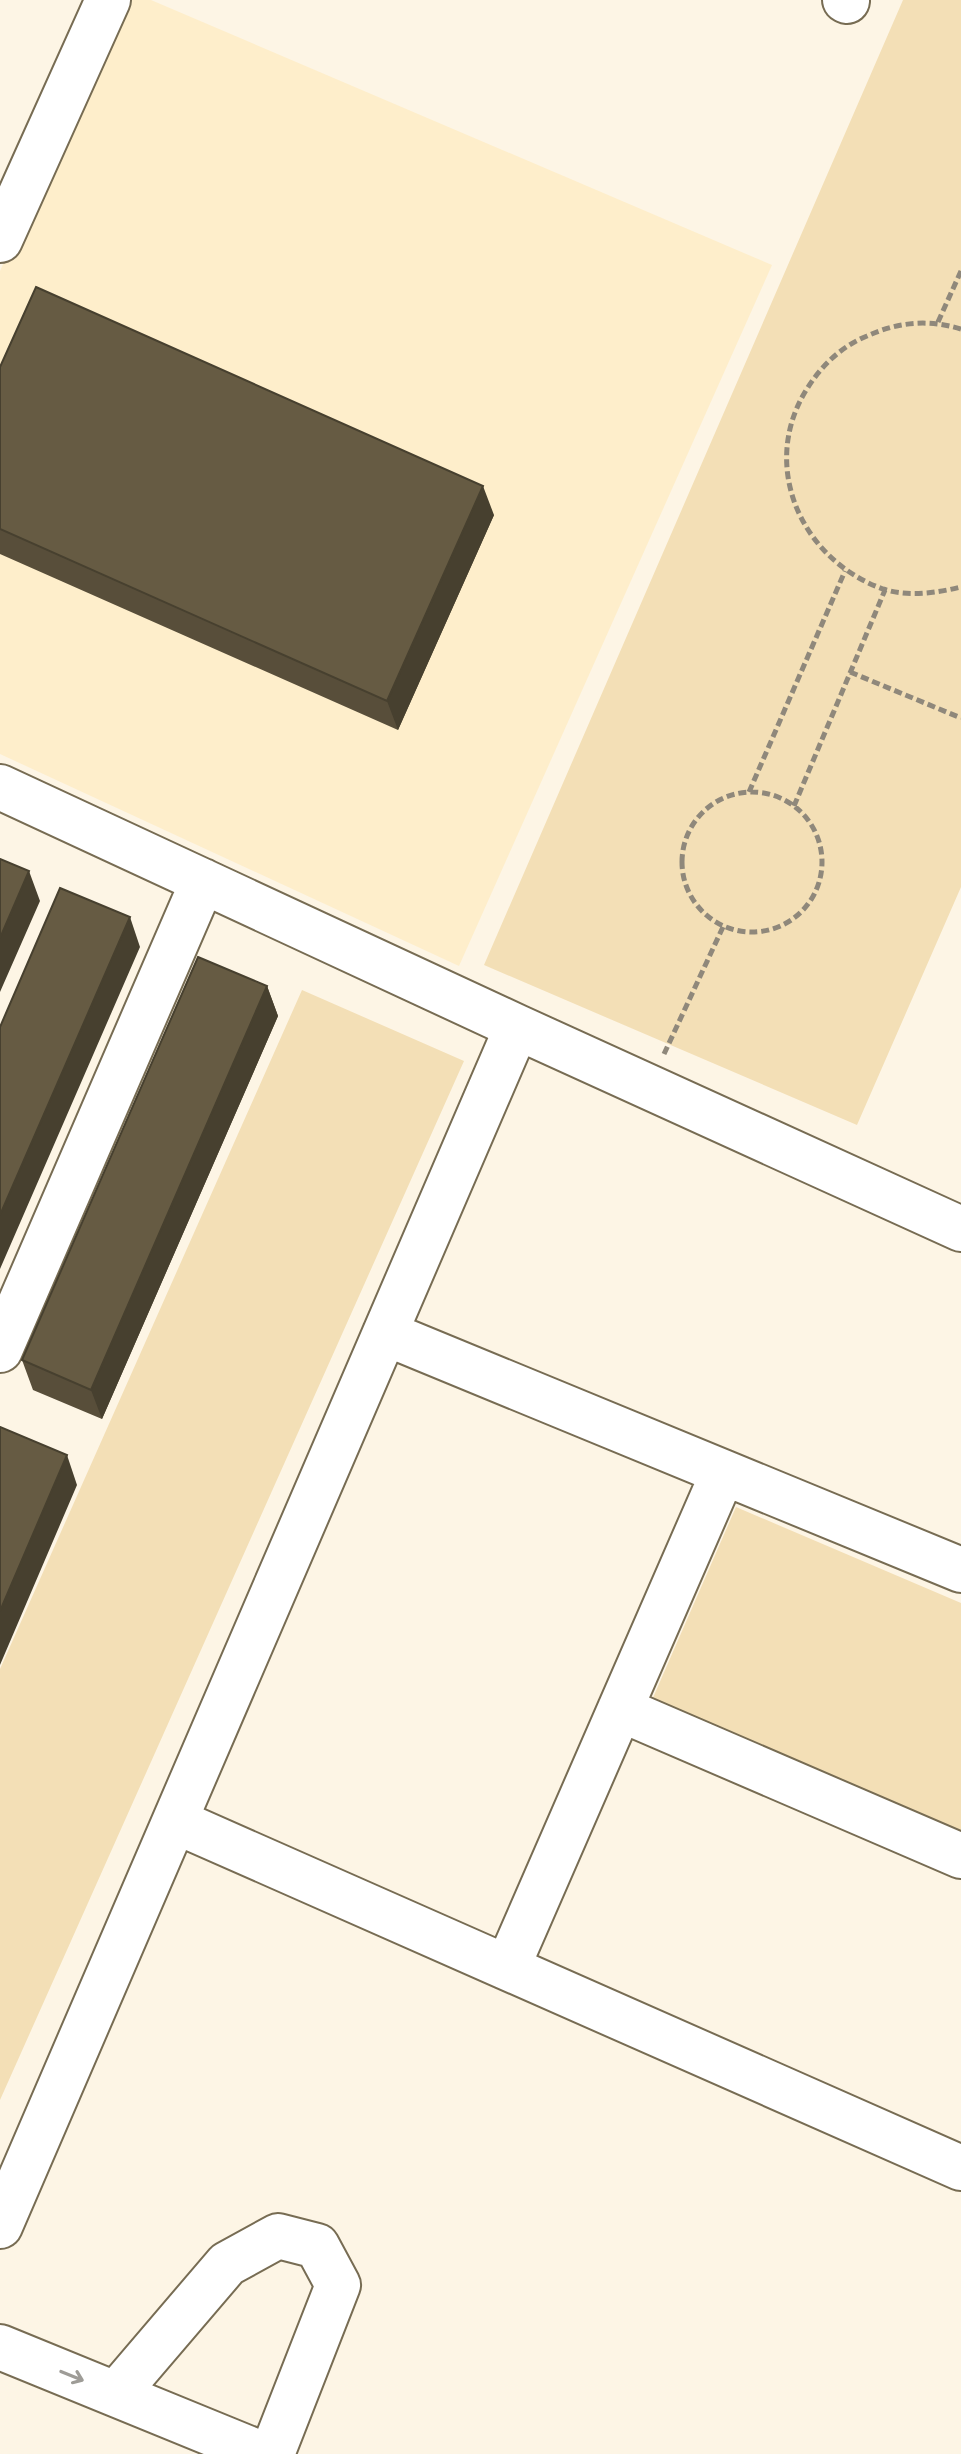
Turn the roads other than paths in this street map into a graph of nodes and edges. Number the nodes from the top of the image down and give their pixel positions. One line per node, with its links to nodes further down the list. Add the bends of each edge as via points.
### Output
1 (108, 0): 2 (street)
2 (0, 240)
3 (0, 787): 4 (street)
4 (203, 881): 5 (street); 8 (street)
5 (517, 1027): 6 (street); 7 (street)
6 (959, 1223)
7 (385, 1333): 9 (street); 12 (street)
8 (0, 1350)
9 (723, 1473): 10 (street); 11 (street)
10 (961, 1570)
11 (620, 1709): 13 (street); 14 (street)
12 (175, 1821): 14 (street); 16 (street)
13 (961, 1856)
14 (508, 1966): 15 (street)
15 (961, 2168)
16 (0, 2226)
17 (0, 2347): 18 (street, one-way to 18)
18 (116, 2394): 19 (street); 20 (street, via 227,2264 278,2236 317,2246 338,2285)
19 (262, 2454)
20 (272, 2454)

